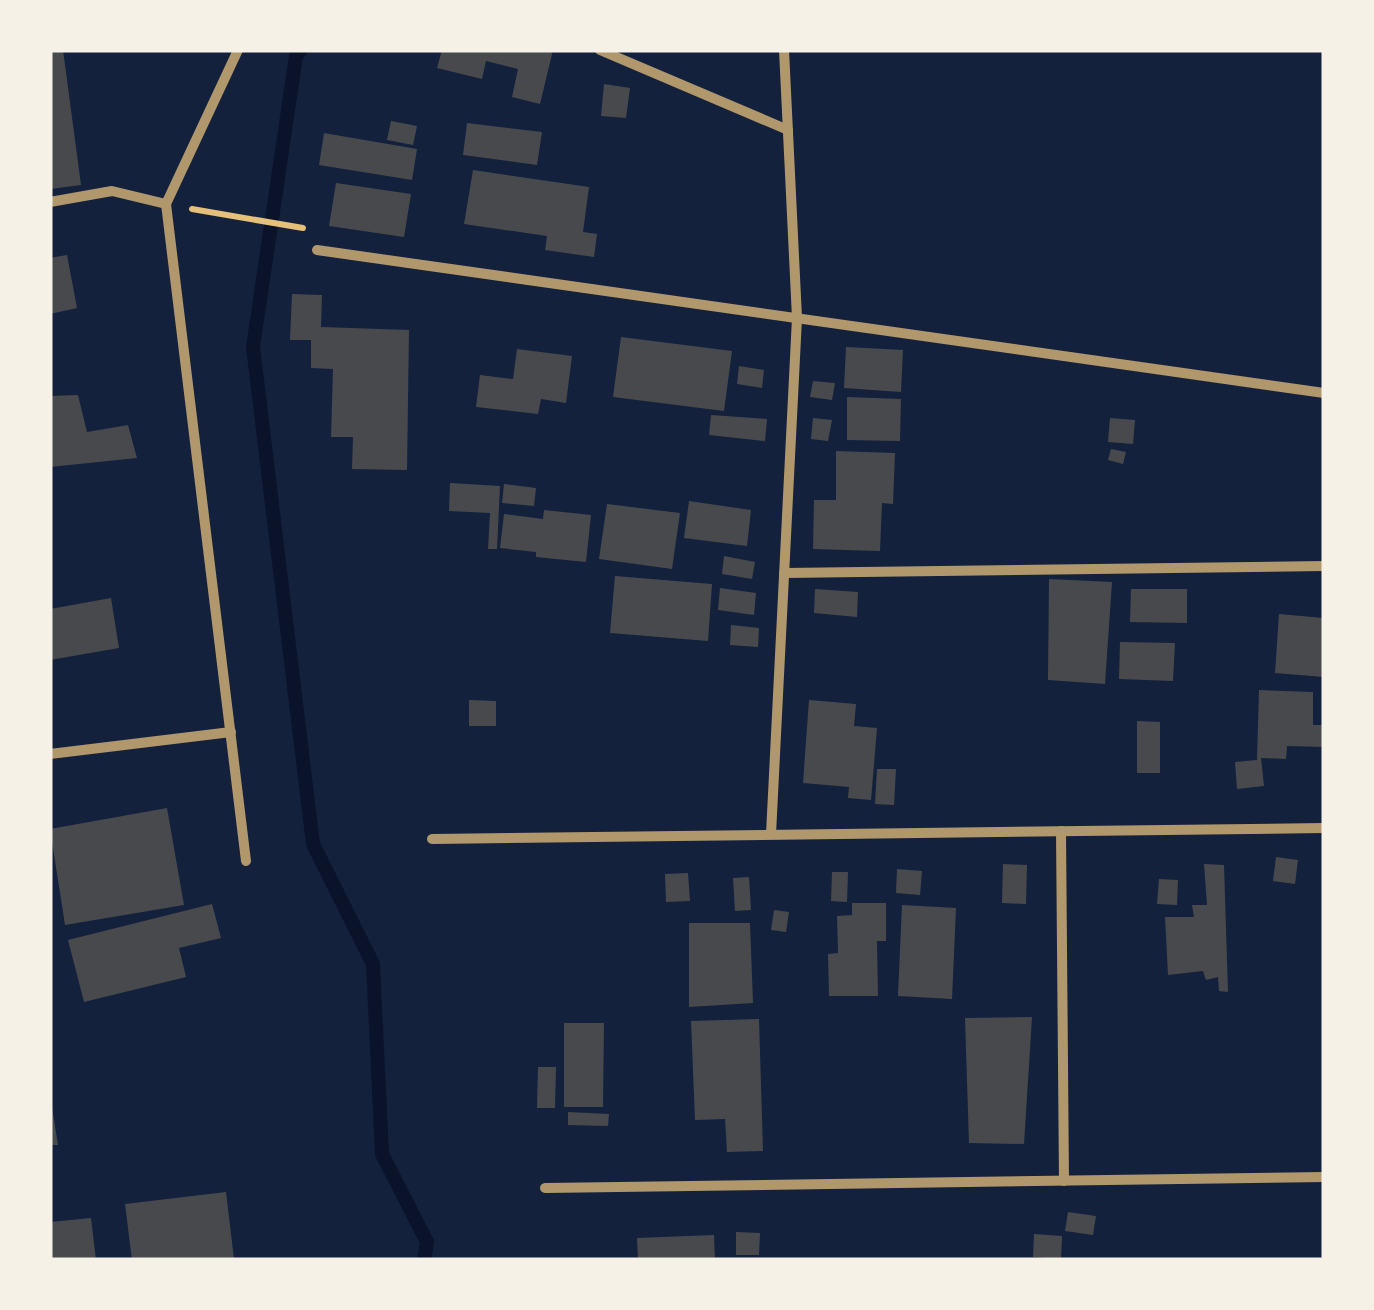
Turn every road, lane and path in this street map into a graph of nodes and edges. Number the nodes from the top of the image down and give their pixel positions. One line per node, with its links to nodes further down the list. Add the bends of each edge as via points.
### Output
1 (238, 50): 6 (street)
2 (600, 50): 4 (street)
3 (784, 50): 4 (street)
4 (788, 130): 9 (street)
5 (50, 202): 6 (street, via 112,191)
6 (166, 204): 7 (path); 13 (street)
7 (310, 229)
8 (317, 250): 9 (street)
9 (797, 318): 10 (street); 12 (street)
10 (1324, 393)
11 (1324, 566): 12 (street)
12 (784, 573): 17 (street)
13 (231, 732): 14 (street); 19 (street)
14 (50, 754)
15 (1324, 828): 16 (street)
16 (1061, 831): 17 (street); 21 (street)
17 (771, 834): 18 (street)
18 (432, 838)
19 (246, 862)
20 (1324, 1178): 21 (street)
21 (1064, 1181): 22 (street)
22 (545, 1188)

